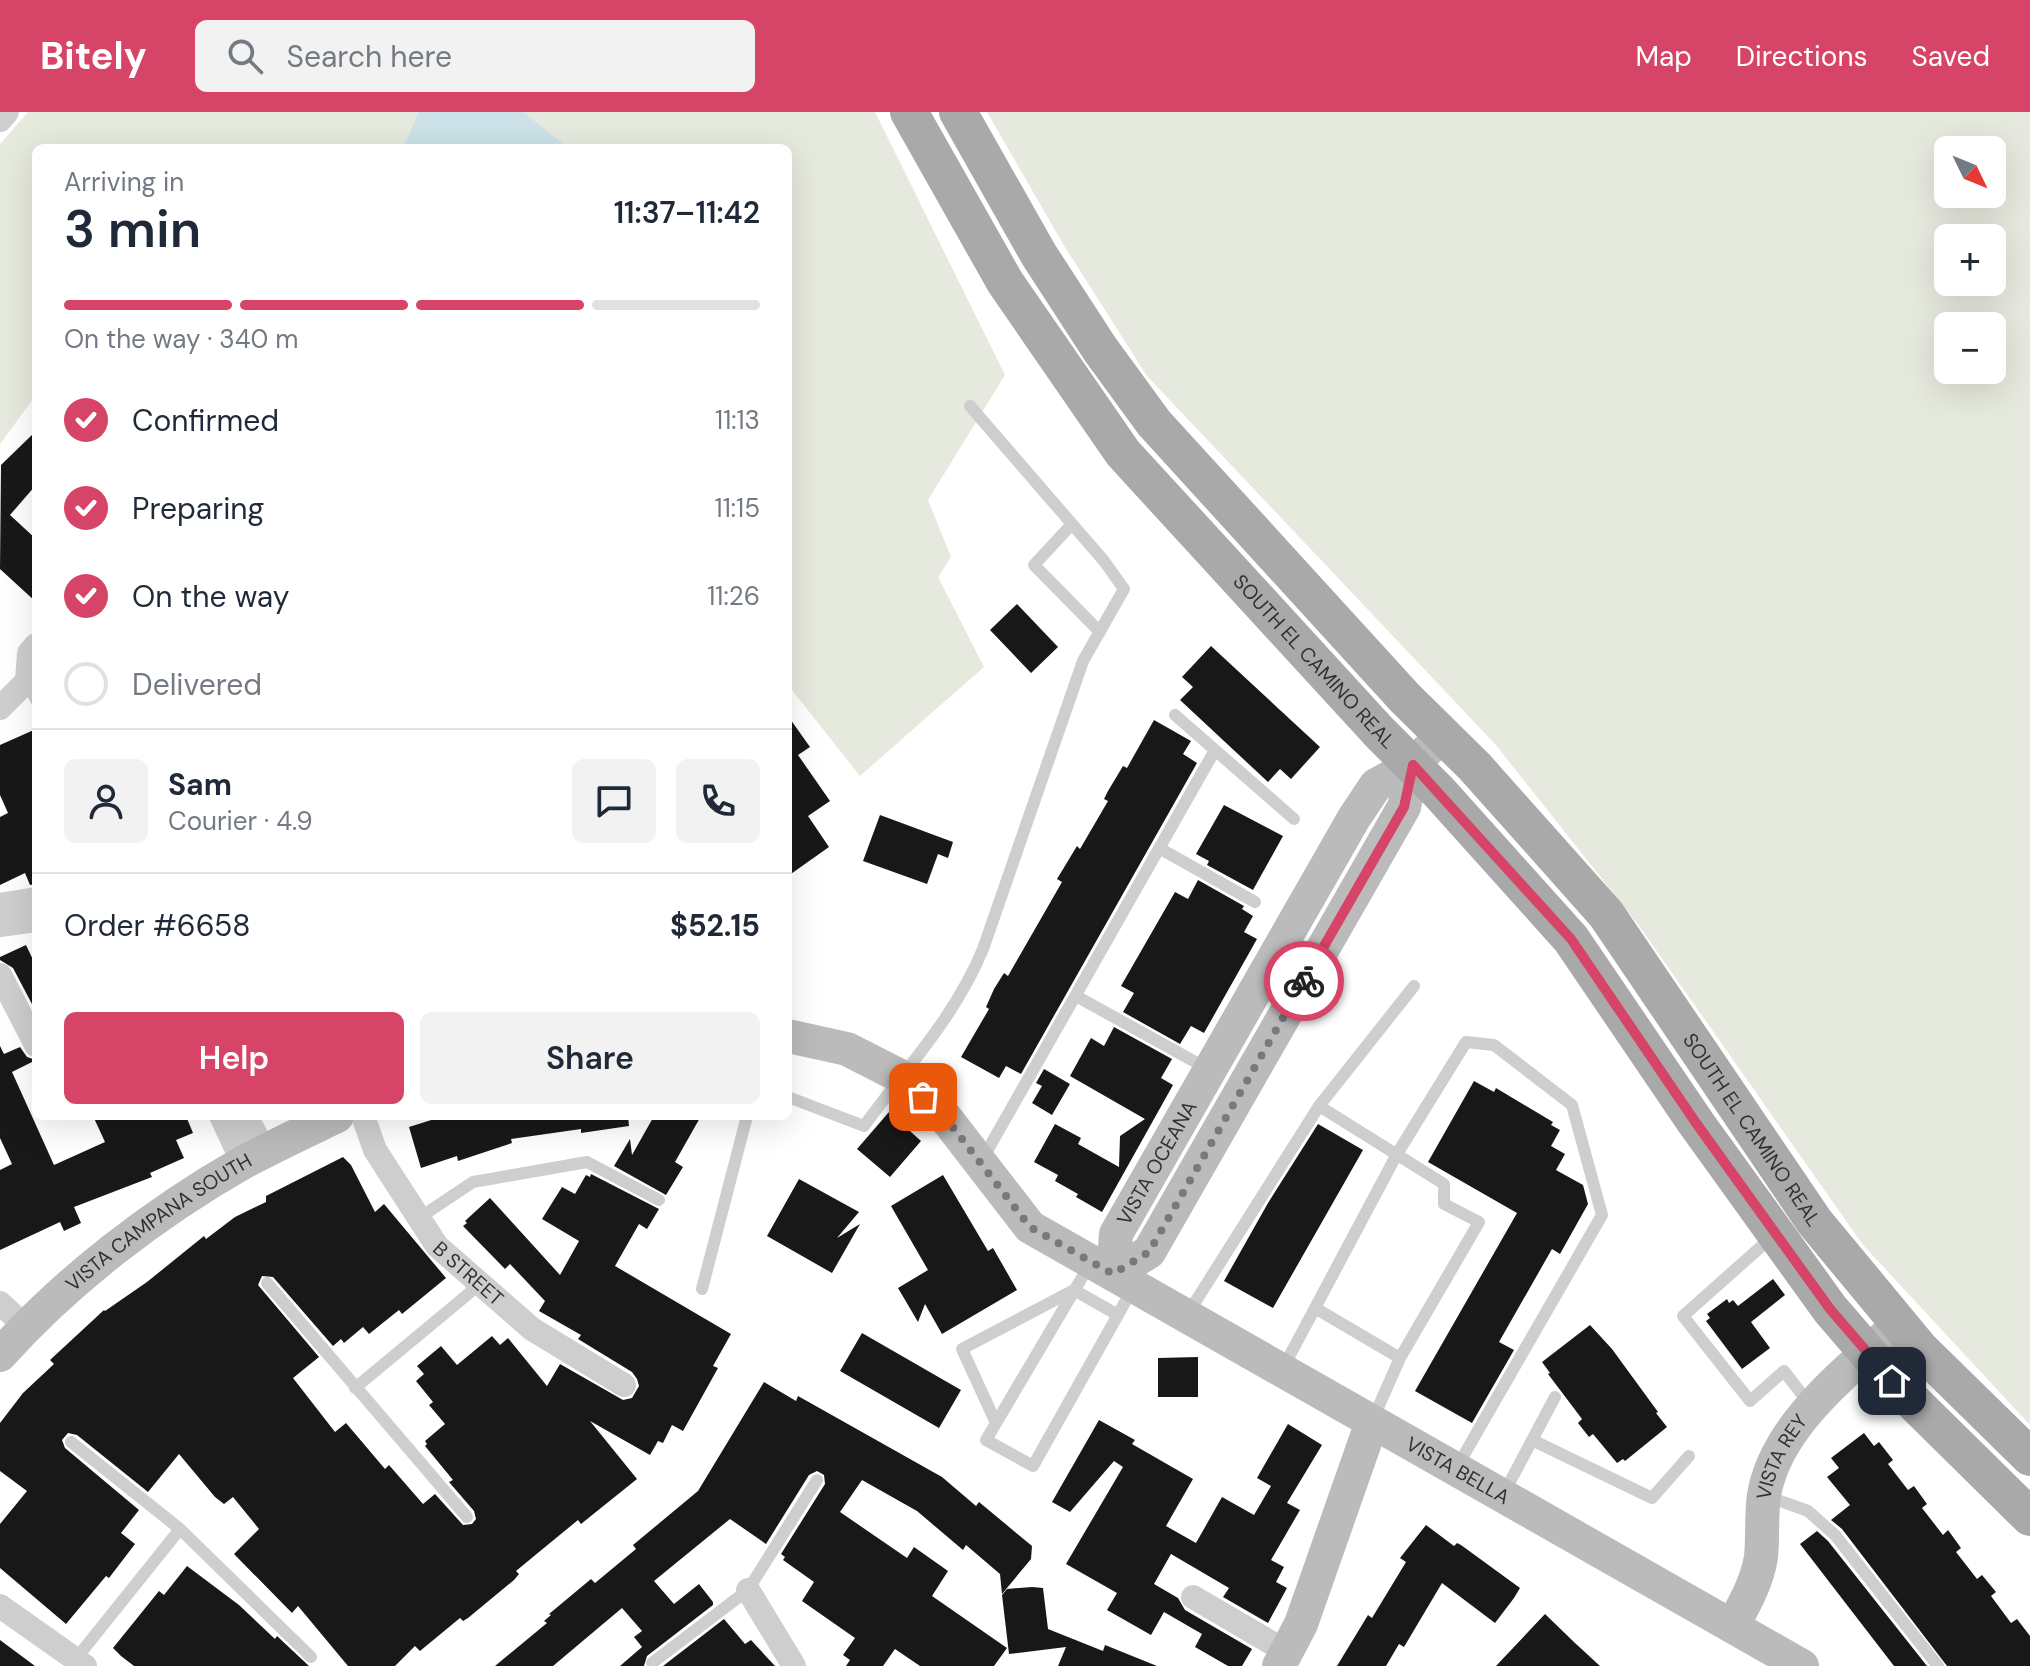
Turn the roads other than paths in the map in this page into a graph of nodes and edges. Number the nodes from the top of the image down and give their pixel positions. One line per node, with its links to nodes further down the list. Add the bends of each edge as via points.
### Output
1 (7, 112): 4 (street)
2 (909, 112): 14 (main road, SOUTH EL CAMINO REAL, via 1005,282 1123,453)
3 (958, 112): 12 (main road, SOUTH EL CAMINO REAL, via 1039,255 1154,423)
4 (0, 120)
5 (970, 406): 6 (lane)
6 (1072, 524): 7 (lane, via 1124,589); 7 (lane, via 1034,565)
7 (1100, 632): 28 (lane, via 1083,661 969,984)
8 (32, 650): 9 (street)
9 (32, 690): 10 (street)
10 (0, 708)
11 (1175, 715): 13 (lane)
12 (1442, 735): 14 (street, VISTA OCEANA); 49 (main road, SOUTH EL CAMINO REAL, via 1606,914 1814,1221)
13 (1215, 750): 15 (lane); 16 (lane)
14 (1413, 765): 27 (street, VISTA OCEANA, via 1376,785 1354,818); 41 (main road, SOUTH EL CAMINO REAL, via 1571,939); 44 (street, VISTA OCEANA, via 1404,807 1149,1252)
15 (1294, 819)
16 (1159, 848): 18 (lane); 24 (lane)
17 (32, 900): 19 (street)
18 (1255, 902)
19 (0, 905)
20 (32, 921): 21 (street)
21 (0, 925)
22 (0, 975): 25 (street)
23 (1414, 986): 30 (lane)
24 (1076, 996): 27 (lane); 38 (lane)
25 (32, 1037)
26 (792, 1037): 28 (street, via 847,1049)
27 (1210, 1071): 44 (street, VISTA OCEANA, via 1116,1234)
28 (900, 1076): 29 (lane, via 864,1126); 38 (street, via 945,1117)
29 (792, 1099)
30 (1319, 1106): 36 (lane); 48 (lane)
31 (224, 1120): 37 (street)
32 (247, 1120): 37 (street)
33 (329, 1120): 37 (street, VISTA CAMPANA SOUTH)
34 (364, 1120): 40 (street, B STREET, via 375,1150)
35 (746, 1120): 45 (lane)
36 (1397, 1154): 47 (lane); 53 (lane, via 1444,1184 1444,1204 1479,1222); 65 (lane, via 1466,1042 1494,1045 1572,1105 1602,1215)
37 (254, 1158): 50 (street, VISTA CAMPANA SOUTH, via 129,1237)
38 (980, 1163): 44 (street, via 1030,1227)
39 (659, 1200): 40 (lane, via 587,1162 473,1182)
40 (419, 1218): 43 (street, B STREET, via 437,1246)
41 (1775, 1233): 51 (main road, SOUTH EL CAMINO REAL); 58 (lane, via 1683,1316 1750,1401 1784,1371)
42 (267, 1283): 56 (lane)
43 (479, 1285): 55 (street, B STREET, via 532,1329); 56 (lane)
44 (1106, 1285): 48 (street, VISTA BELLA); 60 (lane); 60 (lane, via 962,1349); 60 (lane, via 1033,1466 986,1440)
45 (702, 1289)
46 (0, 1303): 50 (street)
47 (1315, 1308): 53 (lane); 54 (lane)
48 (1186, 1316): 54 (street, VISTA BELLA)
49 (1899, 1324): 51 (street, VISTA REY); 64 (main road, SOUTH EL CAMINO REAL)
50 (26, 1327): 52 (street, VISTA CAMPANA SOUTH)
51 (1867, 1353): 58 (street, VISTA REY); 70 (main road, SOUTH EL CAMINO REAL)
52 (0, 1355)
53 (1400, 1358): 59 (lane)
54 (1282, 1371): 59 (street, VISTA BELLA)
55 (624, 1385)
56 (355, 1388): 69 (lane)
57 (1555, 1397): 61 (lane)
58 (1810, 1405): 68 (street, VISTA REY, via 1773,1465)
59 (1372, 1422): 65 (street, VISTA BELLA); 77 (street, via 1301,1624)
60 (996, 1423)
61 (1532, 1440): 63 (lane, via 1652,1498); 67 (lane)
62 (71, 1442): 71 (lane)
63 (1689, 1456)
64 (2030, 1457)
65 (1456, 1469): 67 (street, VISTA BELLA)
66 (817, 1480): 72 (lane)
67 (1502, 1495): 75 (street, VISTA BELLA)
68 (1764, 1495): 75 (street, VISTA REY, via 1760,1559 1751,1594); 82 (lane, via 1808,1511 1835,1535)
69 (467, 1517)
70 (2030, 1517)
71 (180, 1529): 76 (lane); 79 (lane)
72 (748, 1590): 78 (lane); 80 (street)
73 (1193, 1597): 77 (street)
74 (0, 1606): 79 (street)
75 (1733, 1625): 81 (street, VISTA BELLA)
76 (311, 1657)
77 (1283, 1659)
78 (652, 1663)
79 (77, 1664)
80 (794, 1666)
81 (1802, 1666)
82 (1938, 1666)

